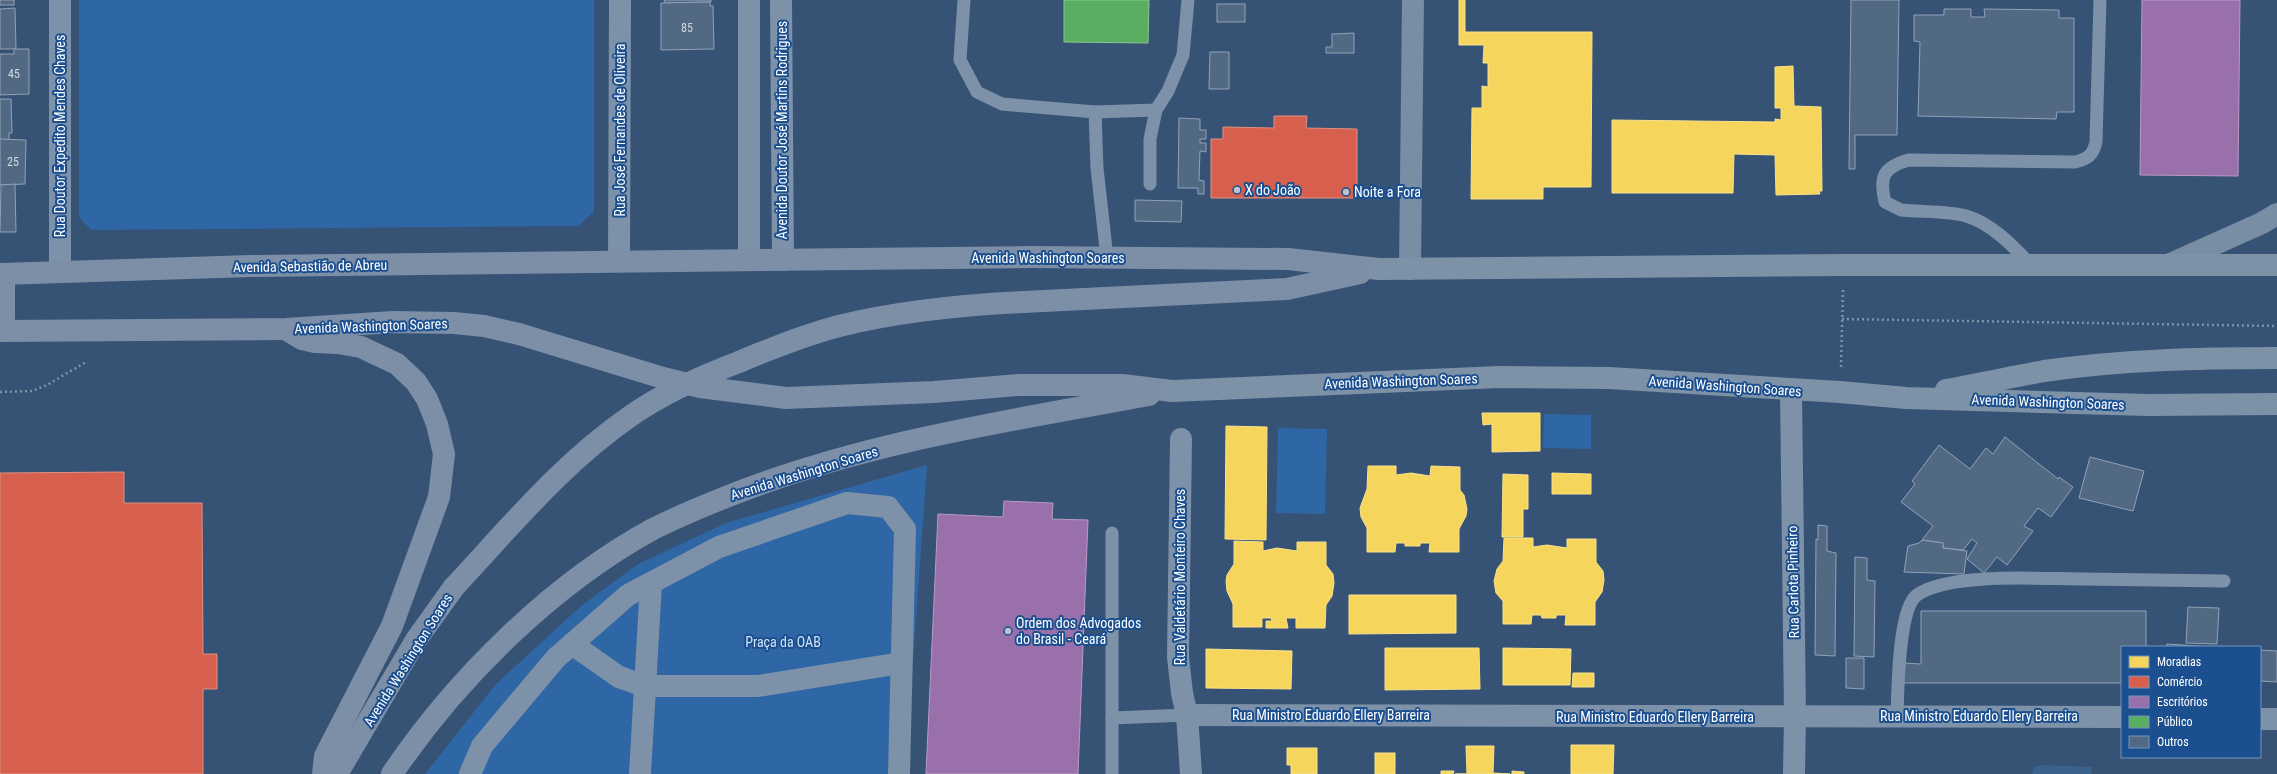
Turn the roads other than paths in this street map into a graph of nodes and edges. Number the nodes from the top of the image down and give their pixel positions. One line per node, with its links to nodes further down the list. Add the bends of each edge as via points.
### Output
1 (60, 0): 22 (street, Rua Doutor Expedito Mendes Chaves)
2 (620, 0): 15 (street, Rua José Fernandes de Oliveira)
3 (748, 0): 14 (street)
4 (781, 0): 16 (street, Avenida Doutor José Martins Rodrigues)
5 (964, 0): 10 (lane, via 960,60 977,92 1002,104)
6 (1188, 0): 9 (lane, via 1183,55 1168,91)
7 (1413, 0): 21 (street)
8 (2100, 0): 17 (lane, via 2096,142 2093,153 2086,160 1909,160 1896,164 1885,172 1883,177 1885,202 1892,208 1965,215 1978,220)
9 (1156, 110): 10 (lane); 11 (lane, via 1150,139)
10 (1095, 112): 13 (lane, via 1097,168)
11 (1150, 184)
12 (2277, 214): 18 (street)
13 (1107, 258): 16 (main road, Avenida Washington Soares); 20 (main road, Avenida Washington Soares, via 1288,259)
14 (749, 259): 15 (main road, Avenida Washington Soares); 16 (main road, Avenida Washington Soares)
15 (619, 260): 22 (main road, Avenida Sebastião de Abreu)
16 (783, 260)
17 (2030, 264): 18 (highway, Avenida Washington Soares); 21 (highway, Avenida Washington Soares)
18 (2168, 265): 19 (highway, Avenida Washington Soares)
19 (2277, 266)
20 (1379, 269): 21 (highway, Avenida Washington Soares); 46 (main road, Avenida Washington Soares, bridge, via 1287,289 972,304 911,312 839,326 778,346 701,377 632,415 568,467 512,521 454,587 416,640)
21 (1410, 270)
22 (60, 272): 23 (main road, Avenida Sebastião de Abreu)
23 (2, 274): 25 (main road)
24 (286, 329): 25 (main road); 28 (main road, Avenida Washington Soares, via 393,322 484,326 700,387 786,398 934,392 1019,385 1122,385); 45 (main road, via 315,342 361,347 397,364 416,382 427,399 437,424 444,454 439,497 392,626 325,756)
25 (2, 331)
26 (2277, 358): 29 (highway, via 2168,359 2099,365 2044,372)
27 (1791, 390): 28 (highway, Avenida Washington Soares, via 1609,378 1500,377); 29 (highway, Avenida Washington Soares); 40 (street, Rua Carlota Pinheiro)
28 (1172, 391): 47 (main road, Avenida Washington Soares, via 997,423 837,460 761,484 675,518 609,556 551,599 464,682 409,748)
29 (1906, 398): 30 (highway, Avenida Washington Soares, via 2148,405)
30 (2277, 404)
31 (1181, 439): 38 (street, Rua Valdetário Monteiro Chaves, via 1178,657)
32 (1112, 533): 42 (lane)
33 (2224, 580): 39 (lane, via 1984,578 1942,585 1929,590 1917,595 1907,611 1901,650)
34 (651, 583): 35 (street, via 628,595); 36 (street, via 719,546 847,503 888,507 905,530); 37 (street)
35 (572, 644): 37 (street, via 619,677); 48 (street, via 556,658 482,746)
36 (902, 663): 37 (street, via 758,686); 50 (street)
37 (645, 686): 49 (street)
38 (1187, 715): 40 (street, Rua Ministro Eduardo Ellery Barreira, via 1762,718); 42 (lane); 52 (street, Rua Valdetário Monteiro Chaves)
39 (1897, 715): 40 (street, Rua Ministro Eduardo Ellery Barreira); 41 (street, Rua Ministro Eduardo Ellery Barreira)
40 (1795, 716): 53 (street, Rua Carlota Pinheiro)
41 (2121, 717)
42 (1112, 718): 51 (lane)
43 (2261, 719): 44 (street)
44 (2277, 719)
45 (322, 774)
46 (337, 774)
47 (392, 774)
48 (470, 774)
49 (640, 774)
50 (898, 774)
51 (1112, 774)
52 (1191, 774)
53 (1794, 774)

